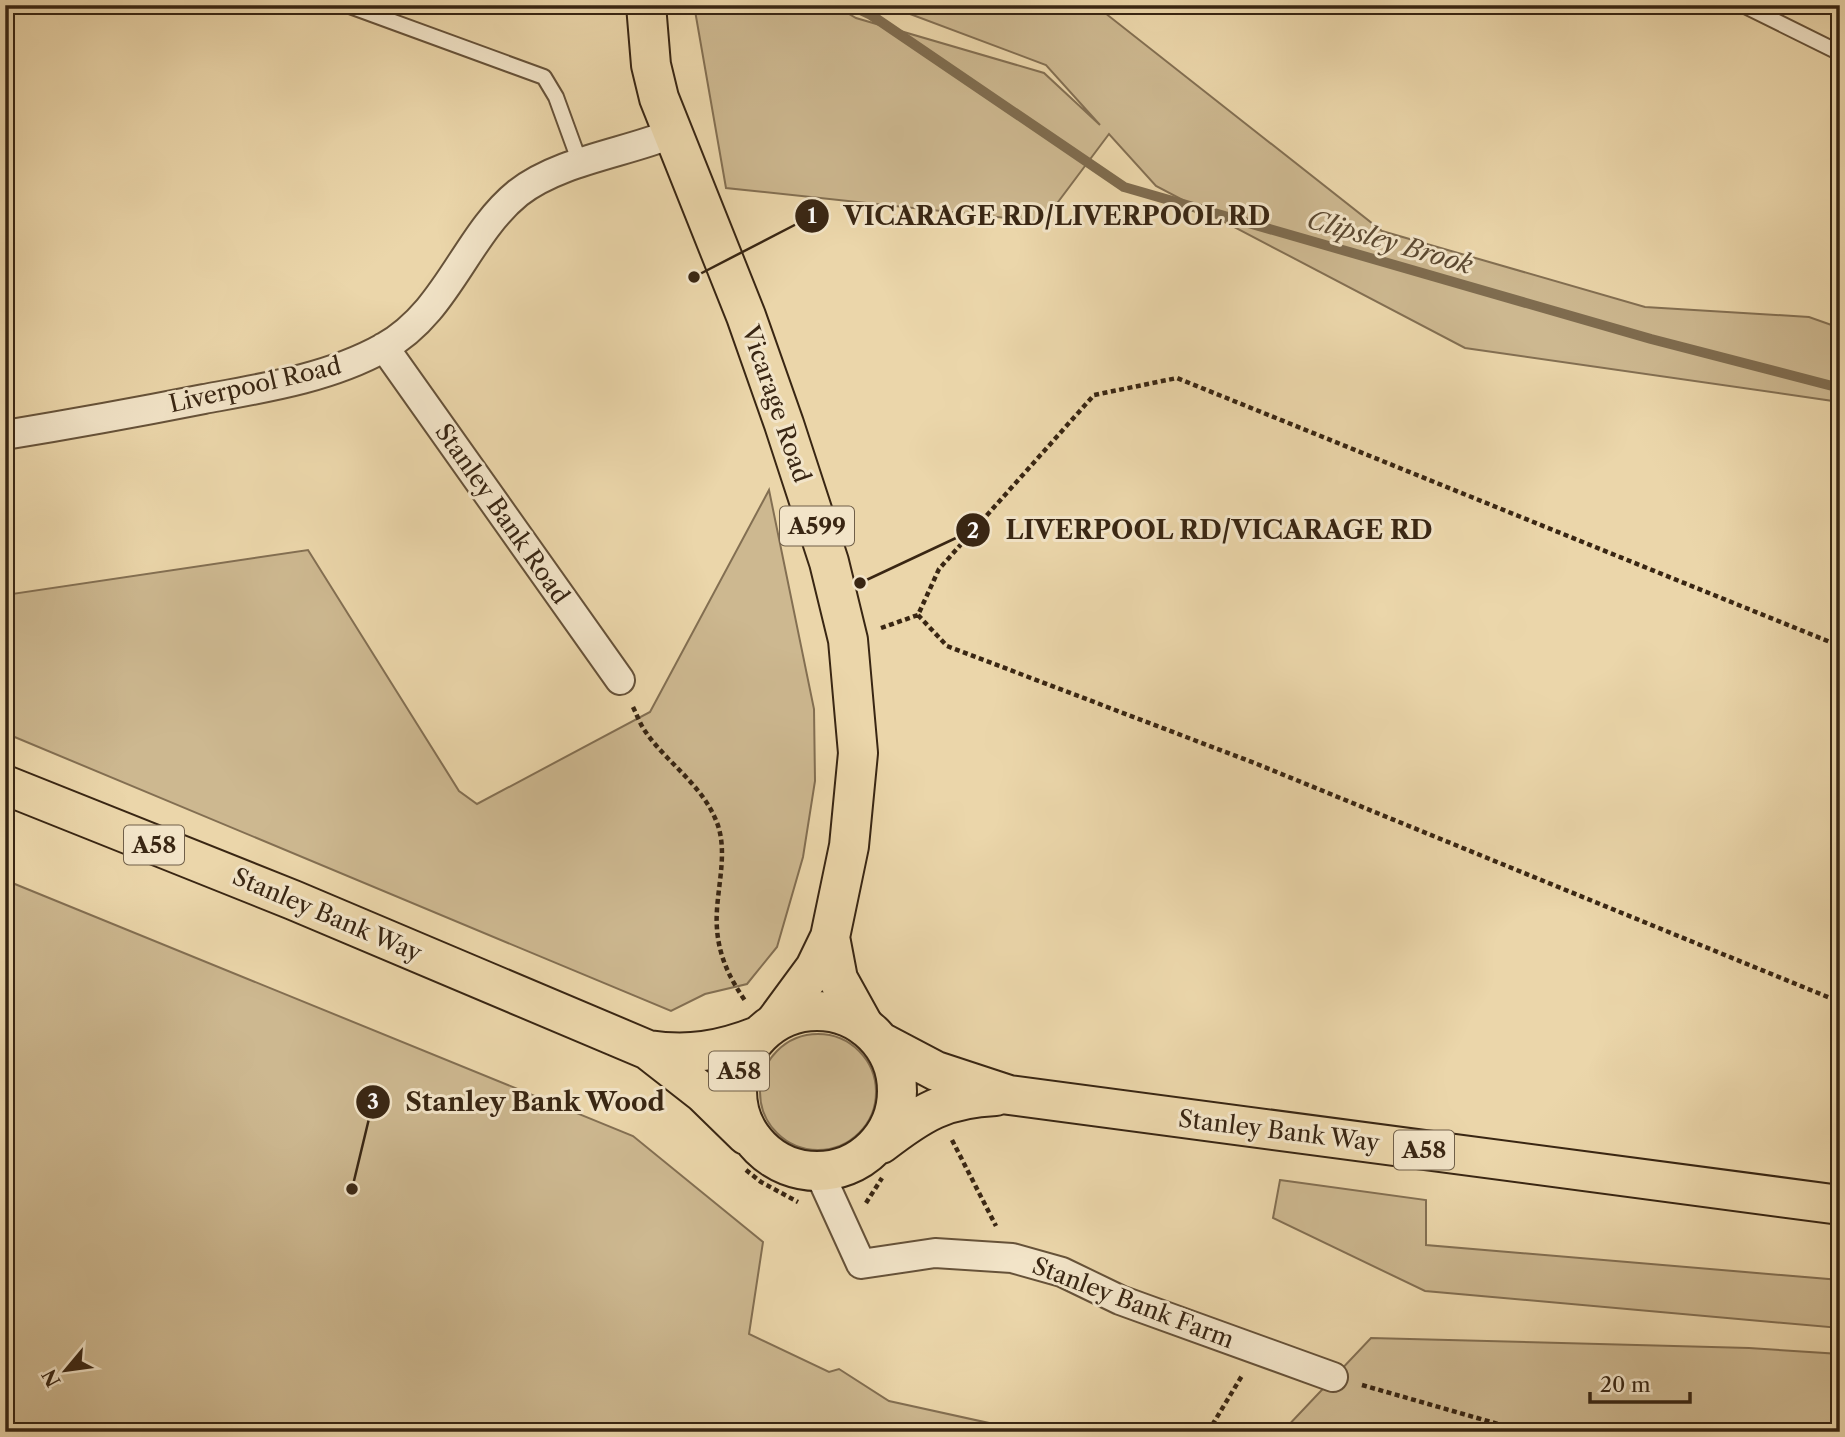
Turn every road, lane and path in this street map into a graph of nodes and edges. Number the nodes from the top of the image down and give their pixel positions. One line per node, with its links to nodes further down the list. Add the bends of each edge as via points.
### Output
1 (347, 5): 6 (lane, via 544,76)
2 (646, 5): 5 (main road, Vicarage Road / A599, via 652,65)
3 (1743, 5): 4 (lane)
4 (1840, 53)
5 (671, 134): 6 (street, Liverpool Road); 12 (main road, Vicarage Road / A599, via 746,316 784,424 829,562 848,640 858,753 849,846)
6 (580, 163): 7 (street, Liverpool Road, via 519,193 497,215 434,304)
7 (384, 348): 8 (street, Liverpool Road, via 354,362 262,388); 10 (street, Stanley Bank Road)
8 (5, 435)
9 (1840, 646): 13 (path, via 1177,378 1094,395 939,569 918,615 947,646 1257,764)
10 (620, 680): 14 (path, via 645,731 680,768 716,819 721,838 716,927 721,955 731,979)
11 (5, 785): 16 (main road, Stanley Bank Way / A58)
12 (830, 937): 14 (main road, Vicarage Road / A599, via 815,968); 15 (main road, Vicarage Road / A599, via 838,979)
13 (1840, 1002)
14 (762, 1022): 15 (main road, A58, via 820,1011 843,1015); 16 (main road, Stanley Bank Way / A58, via 706,1053); 19 (main road, A58, via 745,1054 736,1100 742,1123)
15 (873, 1034): 17 (main road, Stanley Bank Way / A58, via 936,1071); 20 (main road, A58, via 892,1063 897,1086 895,1111)
16 (648, 1050): 19 (main road, Stanley Bank Way / A58, via 703,1093)
17 (1009, 1095): 20 (main road, Stanley Bank Way / A58, via 969,1097 939,1105 918,1116); 22 (main road, Stanley Bank Way / A58)
18 (947, 1132): 24 (path)
19 (755, 1143): 21 (main road, A58, via 773,1159 795,1169)
20 (878, 1163): 21 (main road, A58); 23 (path)
21 (819, 1172): 24 (street, Stanley Bank Farm, via 861,1264 935,1253)
22 (1840, 1205)
23 (864, 1208)
24 (1012, 1258): 25 (street, Stanley Bank Farm, via 1062,1272 1120,1300)
25 (1258, 1350): 26 (street, Stanley Bank Farm); 27 (path)
26 (1333, 1377): 28 (path)
27 (1208, 1432)
28 (1526, 1432)

